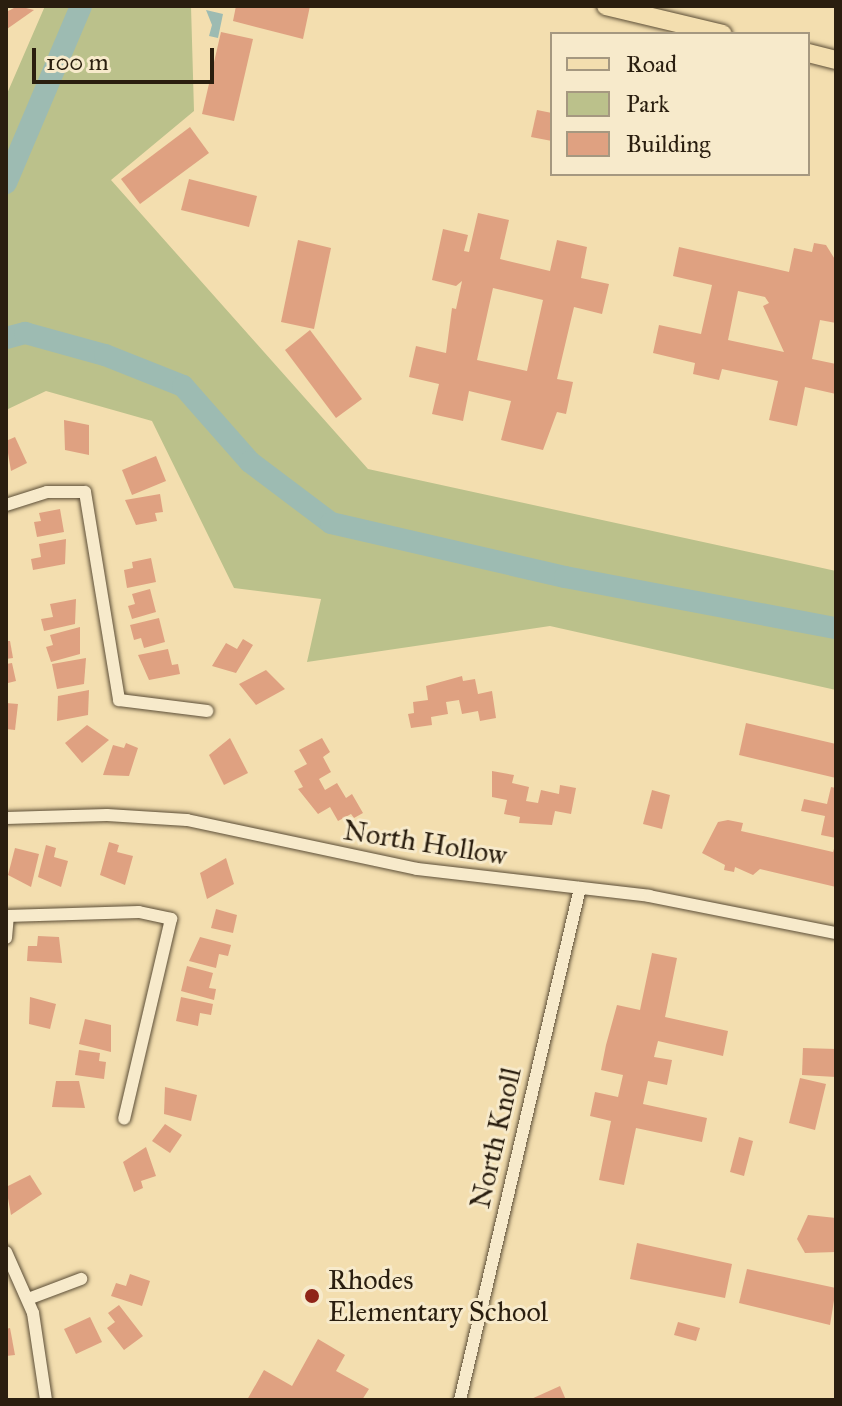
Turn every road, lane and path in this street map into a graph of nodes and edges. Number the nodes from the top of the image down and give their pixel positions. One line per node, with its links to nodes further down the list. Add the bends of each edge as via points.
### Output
1 (606, 6): 2 (main road)
2 (715, 32)
3 (810, 54): 4 (main road)
4 (836, 60)
5 (6, 505): 6 (street, via 36,494 85,492 119,700)
6 (207, 711)
7 (6, 818): 8 (street, North Hollow, via 107,815 187,820 393,865)
8 (580, 888): 10 (street, North Hollow, via 747,912); 17 (street, North Knoll)
9 (7, 916): 11 (street); 12 (street, via 139,912 171,919)
10 (836, 933)
11 (6, 938)
12 (124, 1119)
13 (6, 1252): 15 (street)
14 (81, 1279): 15 (street)
15 (28, 1299): 16 (street, via 43,1355)
16 (46, 1400)
17 (460, 1400)

